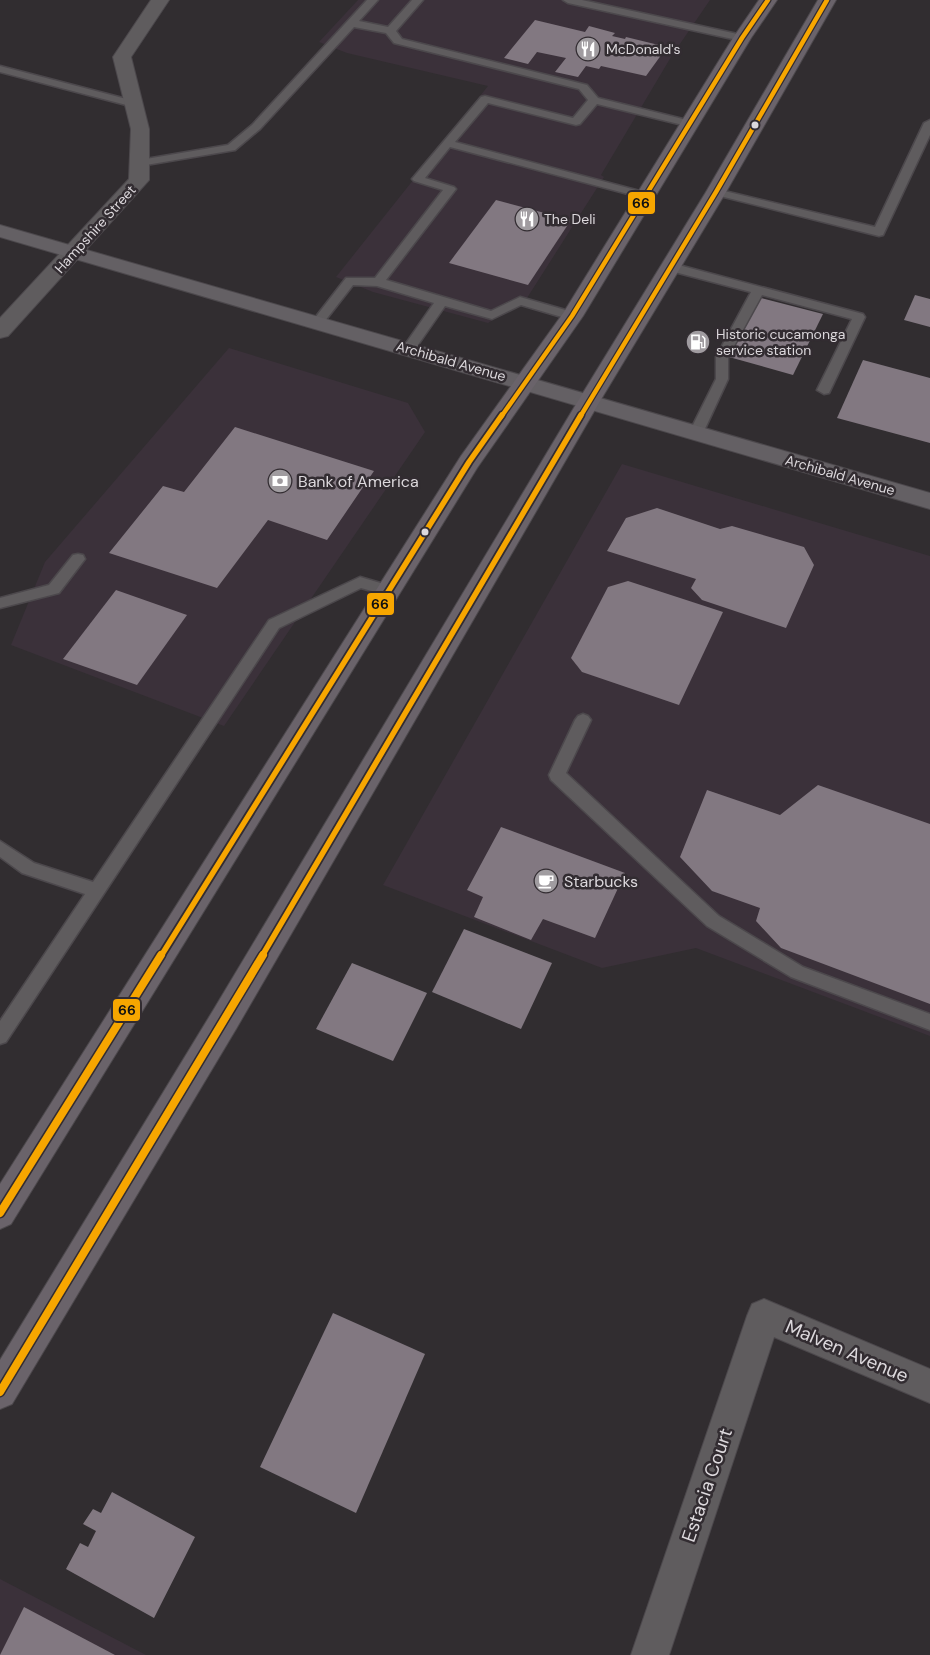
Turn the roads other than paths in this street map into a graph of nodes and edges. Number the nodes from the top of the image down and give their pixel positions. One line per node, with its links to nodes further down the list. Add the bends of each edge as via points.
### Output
1 (160, 0): 12 (street, Hampshire Street, via 122,57)
2 (373, 0): 7 (lane)
3 (418, 0): 8 (lane)
4 (568, 0): 9 (lane)
5 (768, 0): 9 (main road)
6 (827, 0): 17 (main road)
7 (352, 23): 8 (lane); 16 (lane, via 256,127 231,148)
8 (390, 31): 11 (lane, via 398,41 583,87)
9 (742, 38): 14 (main road)
10 (0, 69): 12 (lane)
11 (594, 100): 14 (lane); 15 (lane, via 576,122 484,99)
12 (134, 104): 16 (street, Hampshire Street, via 140,129)
13 (930, 123): 17 (lane, via 878,232)
14 (691, 124): 18 (main road)
15 (447, 143): 18 (lane); 22 (lane, via 418,179 450,189)
16 (140, 163): 20 (street, Hampshire Street, via 140,180)
17 (716, 192): 21 (main road)
18 (647, 196): 25 (main road)
19 (0, 231): 20 (main road, Archibald Avenue)
20 (74, 253): 26 (main road, Archibald Avenue); 27 (street, Hampshire Street)
21 (671, 267): 23 (lane); 31 (main road)
22 (378, 282): 24 (lane); 26 (lane, via 350,281)
23 (758, 290): 30 (lane, via 859,317); 32 (lane, via 722,357 722,379)
24 (442, 301): 25 (lane, via 492,315 520,301); 28 (lane)
25 (572, 316): 29 (main road)
26 (317, 323): 28 (main road, Archibald Avenue)
27 (0, 331)
28 (408, 348): 29 (main road, Archibald Avenue)
29 (524, 382): 31 (main road, Archibald Avenue); 35 (main road, via 469,462)
30 (824, 390)
31 (589, 401): 32 (main road, Archibald Avenue); 45 (main road, via 245,985)
32 (696, 433): 33 (main road, Archibald Avenue)
33 (930, 500)
34 (78, 559): 36 (lane, via 54,590)
35 (389, 591): 39 (lane, via 360,582 274,624); 42 (main road)
36 (0, 603)
37 (583, 720): 40 (lane, via 557,775 713,921 797,972)
38 (0, 848): 39 (lane, via 28,868)
39 (97, 891): 41 (lane)
40 (930, 1022)
41 (0, 1036)
42 (0, 1213)
43 (764, 1316): 44 (street, Malven Avenue); 46 (street, Estacia Court)
44 (930, 1386)
45 (0, 1392)
46 (650, 1655)

